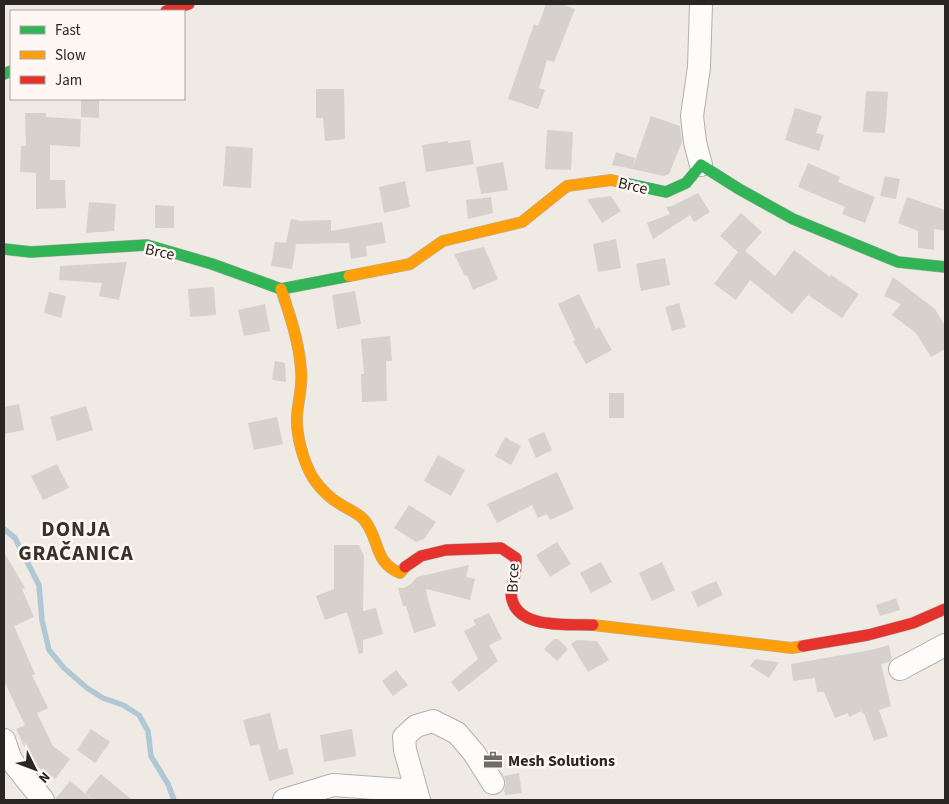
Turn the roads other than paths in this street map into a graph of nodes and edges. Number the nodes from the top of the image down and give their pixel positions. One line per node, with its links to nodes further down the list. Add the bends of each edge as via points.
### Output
1 (189, 4): 3 (main road)
2 (701, 4): 4 (street, via 699,67 692,116 694,142)
3 (169, 10)
4 (701, 165): 6 (main road, via 793,219 898,262); 7 (main road, Brce, via 686,183 666,192 612,180 567,186 522,222 443,241 410,264)
5 (4, 249): 7 (main road, Brce, via 31,252 147,245)
6 (945, 267)
7 (281, 289): 8 (main road, Brce, via 288,308 302,382 297,420 305,462 322,490 366,521 384,564 393,572 400,573 421,556 446,550 501,548 516,558 512,605 535,622 606,626 792,648 868,635 913,623)
8 (945, 609)
9 (945, 645): 10 (street)
10 (900, 669)
11 (4, 740): 14 (street, via 11,760)
12 (493, 783): 13 (street, via 457,733 433,721 416,726 404,737)
13 (418, 796): 15 (street, via 333,785)
14 (43, 800)
15 (284, 800)

